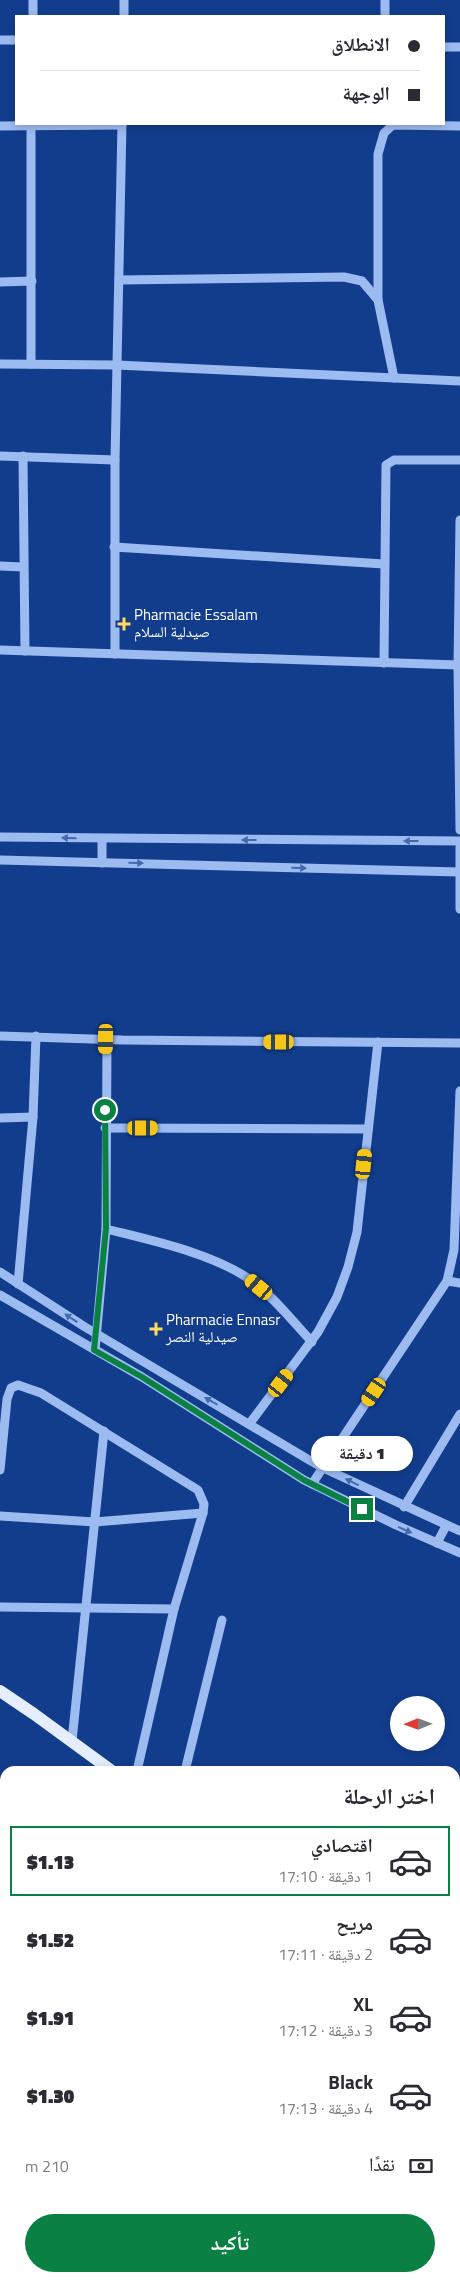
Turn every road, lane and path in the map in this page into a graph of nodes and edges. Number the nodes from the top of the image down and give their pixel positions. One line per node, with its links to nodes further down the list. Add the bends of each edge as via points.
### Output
1 (33, 0): 4 (street)
2 (124, 0): 5 (street)
3 (385, 0): 6 (street)
4 (33, 15)
5 (124, 15)
6 (385, 15)
7 (0, 40): 8 (street)
8 (15, 40)
9 (445, 47): 10 (street)
10 (460, 47)
11 (76, 125): 16 (street)
12 (122, 125): 18 (street)
13 (393, 125): 21 (street, via 384,133 378,154)
14 (436, 125): 17 (street)
15 (0, 126): 16 (street)
16 (31, 126): 19 (street)
17 (460, 126)
18 (119, 280): 21 (street, via 344,277 362,282); 24 (street)
19 (32, 281): 20 (street); 23 (street)
20 (0, 282)
21 (378, 300): 25 (street)
22 (0, 364): 23 (street)
23 (31, 364): 24 (street)
24 (117, 365): 25 (street); 29 (street)
25 (394, 378): 26 (street)
26 (460, 381)
27 (0, 456): 28 (street)
28 (22, 456): 29 (street); 35 (street)
29 (115, 460): 32 (street)
30 (460, 460): 33 (street, via 394,460 386,465)
31 (460, 520): 36 (street)
32 (114, 547): 33 (street); 39 (street)
33 (384, 564): 40 (street)
34 (0, 566): 35 (street)
35 (23, 567): 38 (street)
36 (460, 572): 41 (street)
37 (0, 650): 38 (street)
38 (25, 651): 39 (street)
39 (114, 654): 40 (street)
40 (384, 663): 41 (street)
41 (459, 665): 42 (street)
42 (460, 830)
43 (0, 837): 44 (street, one-way to 43)
44 (102, 839): 45 (street, one-way to 44); 48 (street)
45 (460, 841)
46 (460, 847): 49 (street)
47 (0, 860): 48 (street)
48 (102, 862): 49 (street, one-way to 49)
49 (460, 872): 50 (street)
50 (460, 909)
51 (0, 1036): 52 (street)
52 (36, 1036): 53 (street); 57 (street)
53 (106, 1039): 54 (street); 59 (street)
54 (378, 1042): 55 (street); 60 (street)
55 (460, 1043)
56 (460, 1091): 63 (street, via 454,1250)
57 (33, 1117): 58 (street); 65 (street)
58 (0, 1118)
59 (105, 1128): 60 (street); 61 (street)
60 (368, 1129): 68 (street, via 357,1232 348,1267 337,1297)
61 (106, 1228): 67 (street); 68 (street, via 170,1245 221,1264 252,1280)
62 (0, 1272): 65 (street)
63 (447, 1281): 64 (street); 73 (street)
64 (460, 1283)
65 (18, 1284): 67 (street, one-way to 65)
66 (0, 1295): 69 (street)
67 (97, 1334): 69 (street); 71 (street, one-way to 67)
68 (312, 1342): 71 (street)
69 (94, 1350): 75 (street)
70 (460, 1414): 76 (street)
71 (250, 1423): 73 (street)
72 (104, 1431): 74 (street, via 41,1393 23,1385 14,1386 10,1388 7,1404); 77 (street, via 198,1490 204,1504); 79 (street)
73 (323, 1468): 75 (street); 76 (street, one-way to 73)
74 (0, 1470)
75 (312, 1484): 82 (street, one-way to 82)
76 (404, 1507): 80 (street)
77 (203, 1512): 79 (street); 86 (street)
78 (0, 1516): 79 (street)
79 (96, 1522): 85 (street)
80 (446, 1526): 81 (street); 82 (street)
81 (460, 1531)
82 (437, 1544): 83 (street)
83 (460, 1553)
84 (0, 1607): 85 (street)
85 (86, 1608): 86 (street); 89 (street)
86 (174, 1609): 91 (street)
87 (222, 1620): 92 (street)
88 (0, 1691): 89 (main road)
89 (72, 1742): 90 (main road)
90 (105, 1766)
91 (139, 1766)
92 (186, 1766)

